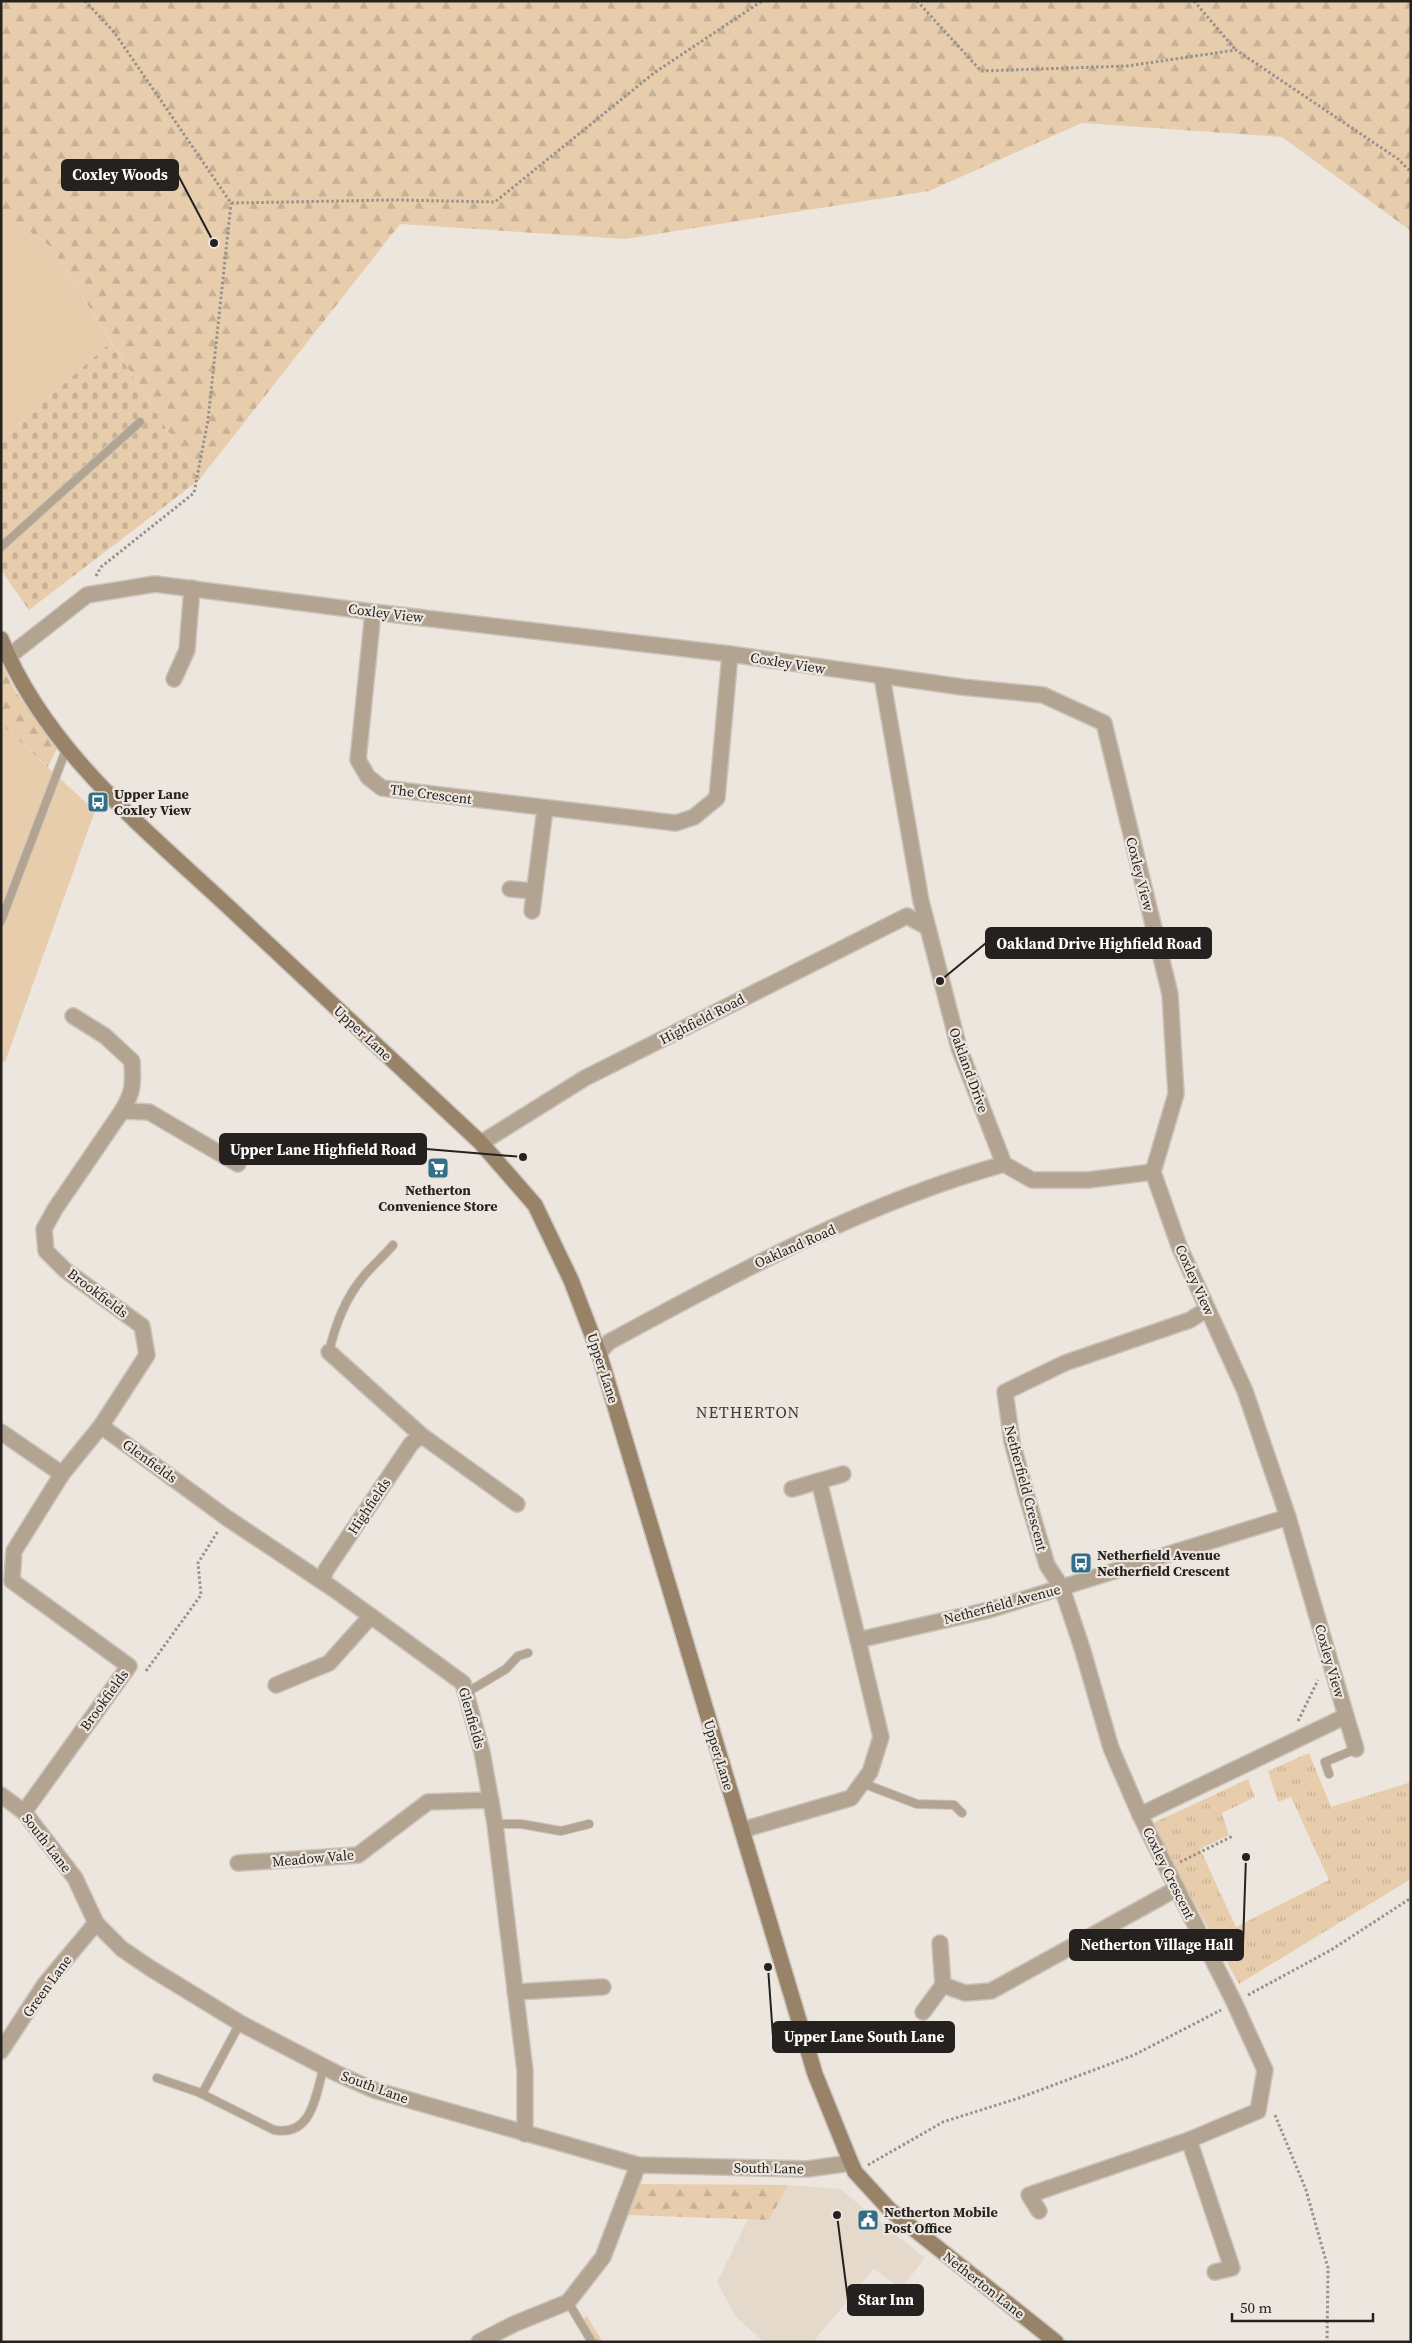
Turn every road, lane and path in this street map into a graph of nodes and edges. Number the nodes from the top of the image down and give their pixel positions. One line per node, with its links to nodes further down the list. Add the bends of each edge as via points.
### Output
1 (85, 1): 7 (path, via 114,32)
2 (762, 1): 7 (path, via 654,72 495,202)
3 (916, 1): 5 (path, via 981,71 1127,66)
4 (1194, 1): 5 (path)
5 (1236, 50): 6 (path, via 1398,159)
6 (1411, 172)
7 (231, 203): 11 (path, via 208,420 194,493 101,567)
8 (140, 422): 9 (lane)
9 (1, 547)
10 (192, 588): 11 (street, Coxley View, via 155,584); 12 (street, Coxley View); 17 (street, via 187,650)
11 (87, 595): 15 (street, Coxley View)
12 (373, 612): 14 (street, Coxley View); 19 (street, The Crescent, via 358,760 368,776 382,788)
13 (1, 640): 15 (main road, Upper Lane)
14 (730, 654): 16 (street, Coxley View); 19 (street, The Crescent, via 717,798 694,817 676,822)
15 (8, 656): 18 (main road, Upper Lane, via 36,706)
16 (882, 677): 24 (street, Oakland Drive); 30 (street, Coxley View, via 1043,695 1104,723 1170,994 1176,1094)
17 (174, 679)
18 (67, 746): 23 (lane); 27 (main road, Upper Lane, via 102,789)
19 (545, 809): 21 (street)
20 (510, 888): 21 (street)
21 (534, 891): 22 (street)
22 (532, 911)
23 (1, 921)
24 (928, 927): 27 (street, Highfield Road, via 907,916 585,1078); 29 (street, Oakland Drive, via 958,1048)
25 (73, 1016): 26 (street, Brookfields, via 105,1036 132,1061 134,1086)
26 (122, 1111): 28 (street, via 149,1112); 35 (street, Brookfields, via 44,1229 46,1251 66,1270 142,1326 147,1355)
27 (481, 1144): 34 (main road, Upper Lane, via 535,1204 571,1280)
28 (238, 1164)
29 (1004, 1164): 30 (street, via 1032,1180 1088,1180); 34 (street, Oakland Road, via 957,1177 894,1201 758,1262 609,1342)
30 (1153, 1172): 32 (street, Coxley View, via 1179,1246)
31 (393, 1245): 33 (lane, via 363,1276 349,1297)
32 (1208, 1309): 43 (street, Coxley View, via 1245,1391); 47 (street, Netherfield Crescent, via 1190,1320 1065,1364 1005,1392 1012,1442 1027,1498 1047,1565)
33 (329, 1352): 37 (street)
34 (599, 1353): 67 (main road, Upper Lane)
35 (101, 1426): 38 (street, Brookfields); 44 (street, Glenfields)
36 (1, 1432): 38 (street)
37 (422, 1435): 42 (street); 46 (street, Highfields, via 375,1496)
38 (62, 1474): 45 (street, Brookfields, via 14,1551)
39 (843, 1474): 40 (street)
40 (819, 1481): 41 (street); 49 (street)
41 (792, 1488)
42 (517, 1504)
43 (1288, 1516): 47 (street, Netherfield Avenue); 51 (street, Coxley View)
44 (227, 1518): 46 (street, Glenfields); 52 (path, via 198,1563 201,1595 145,1673)
45 (7, 1571): 52 (street, Brookfields, via 12,1581)
46 (322, 1581): 48 (street, Glenfields)
47 (1062, 1588): 49 (street, Netherfield Avenue, via 989,1610); 64 (street, Coxley Crescent, via 1110,1748)
48 (371, 1616): 53 (street, via 329,1663); 54 (street, Glenfields, via 463,1683)
49 (858, 1640): 59 (street, via 881,1737 870,1772)
50 (528, 1653): 54 (lane, via 518,1656 506,1669)
51 (1328, 1657): 55 (street, Coxley View); 56 (path)
52 (129, 1666): 62 (street, Brookfields)
53 (276, 1685)
54 (466, 1693): 61 (street, Glenfields)
55 (1346, 1716): 56 (street, Coxley View); 57 (street)
56 (1286, 1744): 64 (street, Coxley View)
57 (1356, 1749): 58 (lane, via 1325,1762)
58 (1329, 1774)
59 (862, 1783): 63 (lane, via 916,1804 954,1805); 67 (street, via 851,1798)
60 (1, 1795): 62 (street, South Lane)
61 (491, 1800): 65 (street, Glenfields); 69 (street, Meadow Vale, via 428,1802 358,1855)
62 (24, 1812): 73 (street, South Lane, via 75,1878)
63 (962, 1813)
64 (1140, 1815): 70 (street, Coxley Crescent)
65 (495, 1824): 66 (lane, via 520,1824 561,1831); 77 (street, Glenfields)
66 (589, 1824)
67 (742, 1830): 89 (main road, Upper Lane, via 815,2074)
68 (1233, 1836): 70 (path)
69 (238, 1863)
70 (1166, 1869): 71 (street, Coxley Crescent)
71 (1176, 1889): 75 (street, via 991,1991 965,1993); 78 (street, Coxley Crescent)
72 (1411, 1898): 78 (path, via 1331,1950)
73 (96, 1923): 80 (street, South Lane, via 122,1949); 81 (street, Green Lane, via 45,1984)
74 (940, 1943): 75 (street)
75 (943, 1985): 79 (street)
76 (603, 1987): 77 (street)
77 (515, 1992): 86 (street, Glenfields, via 525,2071)
78 (1234, 2002): 87 (street, Coxley Crescent, via 1265,2070 1258,2111); 89 (path, via 1134,2055 943,2122)
79 (923, 2012)
80 (240, 2023): 82 (street, South Lane); 84 (lane)
81 (1, 2051)
82 (324, 2067): 84 (lane, via 305,2123 286,2133); 86 (street, South Lane, via 374,2090)
83 (157, 2078): 84 (lane)
84 (202, 2094)
85 (1275, 2115): 96 (path, via 1306,2190 1328,2268)
86 (525, 2134): 88 (street, South Lane)
87 (1189, 2140): 90 (street, Coxley Crescent, via 1030,2195); 91 (street, via 1232,2268)
88 (638, 2165): 89 (street, South Lane); 92 (street, via 603,2257)
89 (853, 2167): 95 (main road, Netherton Lane, via 890,2210)
90 (1039, 2211)
91 (1215, 2272)
92 (568, 2302): 93 (street); 94 (lane)
93 (478, 2342)
94 (592, 2342)
95 (1056, 2342)
96 (1327, 2342)

